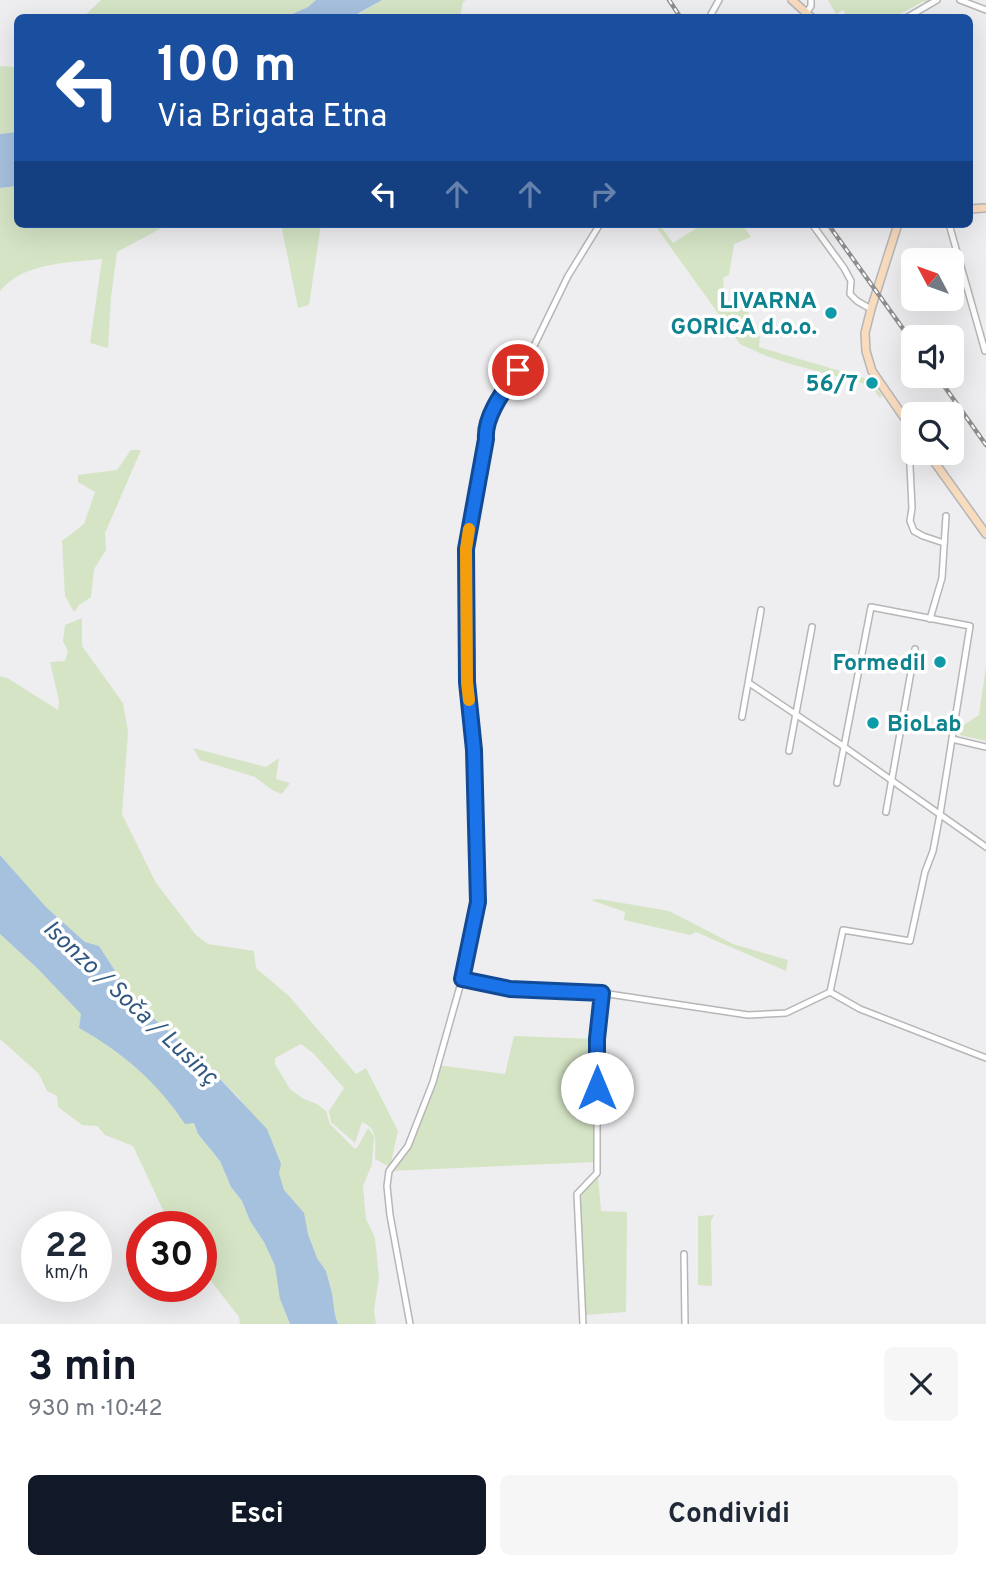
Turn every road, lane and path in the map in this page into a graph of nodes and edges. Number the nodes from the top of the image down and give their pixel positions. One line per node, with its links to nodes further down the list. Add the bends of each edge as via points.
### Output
1 (937, 0): 5 (street)
2 (960, 0): 4 (street)
3 (982, 0): 4 (street)
4 (984, 10)
5 (913, 14)
6 (598, 228): 34 (street, via 487,422 466,549 467,682 474,750 478,902)
7 (815, 228): 10 (street, via 851,281 850,294)
8 (897, 228): 10 (main road)
9 (950, 228): 11 (street)
10 (871, 309): 12 (main road, via 865,333 872,372)
11 (985, 351)
12 (901, 413)
13 (910, 465): 17 (street, via 914,531)
14 (937, 465): 16 (main road)
15 (946, 516): 17 (street)
16 (986, 534)
17 (944, 543): 19 (street, via 942,578)
18 (761, 610): 22 (street)
19 (930, 619): 25 (street, via 971,626); 26 (street, via 871,607)
20 (812, 627): 23 (street)
21 (915, 649): 29 (street)
22 (749, 682): 23 (street); 24 (street)
23 (797, 714): 26 (street); 28 (street)
24 (742, 717)
25 (952, 739): 27 (street); 32 (street)
26 (843, 746): 29 (street); 30 (street)
27 (986, 747)
28 (789, 751)
29 (891, 780): 31 (street); 32 (street)
30 (837, 783)
31 (886, 812)
32 (940, 814): 33 (street); 35 (street, via 910,941 843,930)
33 (986, 847)
34 (462, 979): 36 (street, via 510,989); 39 (street, via 433,1082 408,1146 389,1171 390,1215)
35 (830, 992): 36 (street, via 786,1013 748,1015); 37 (street, via 860,1009)
36 (602, 993): 40 (street, via 597,1039 597,1173 577,1194)
37 (986, 1059)
38 (684, 1254): 41 (street)
39 (410, 1324)
40 (583, 1324)
41 (685, 1324)

